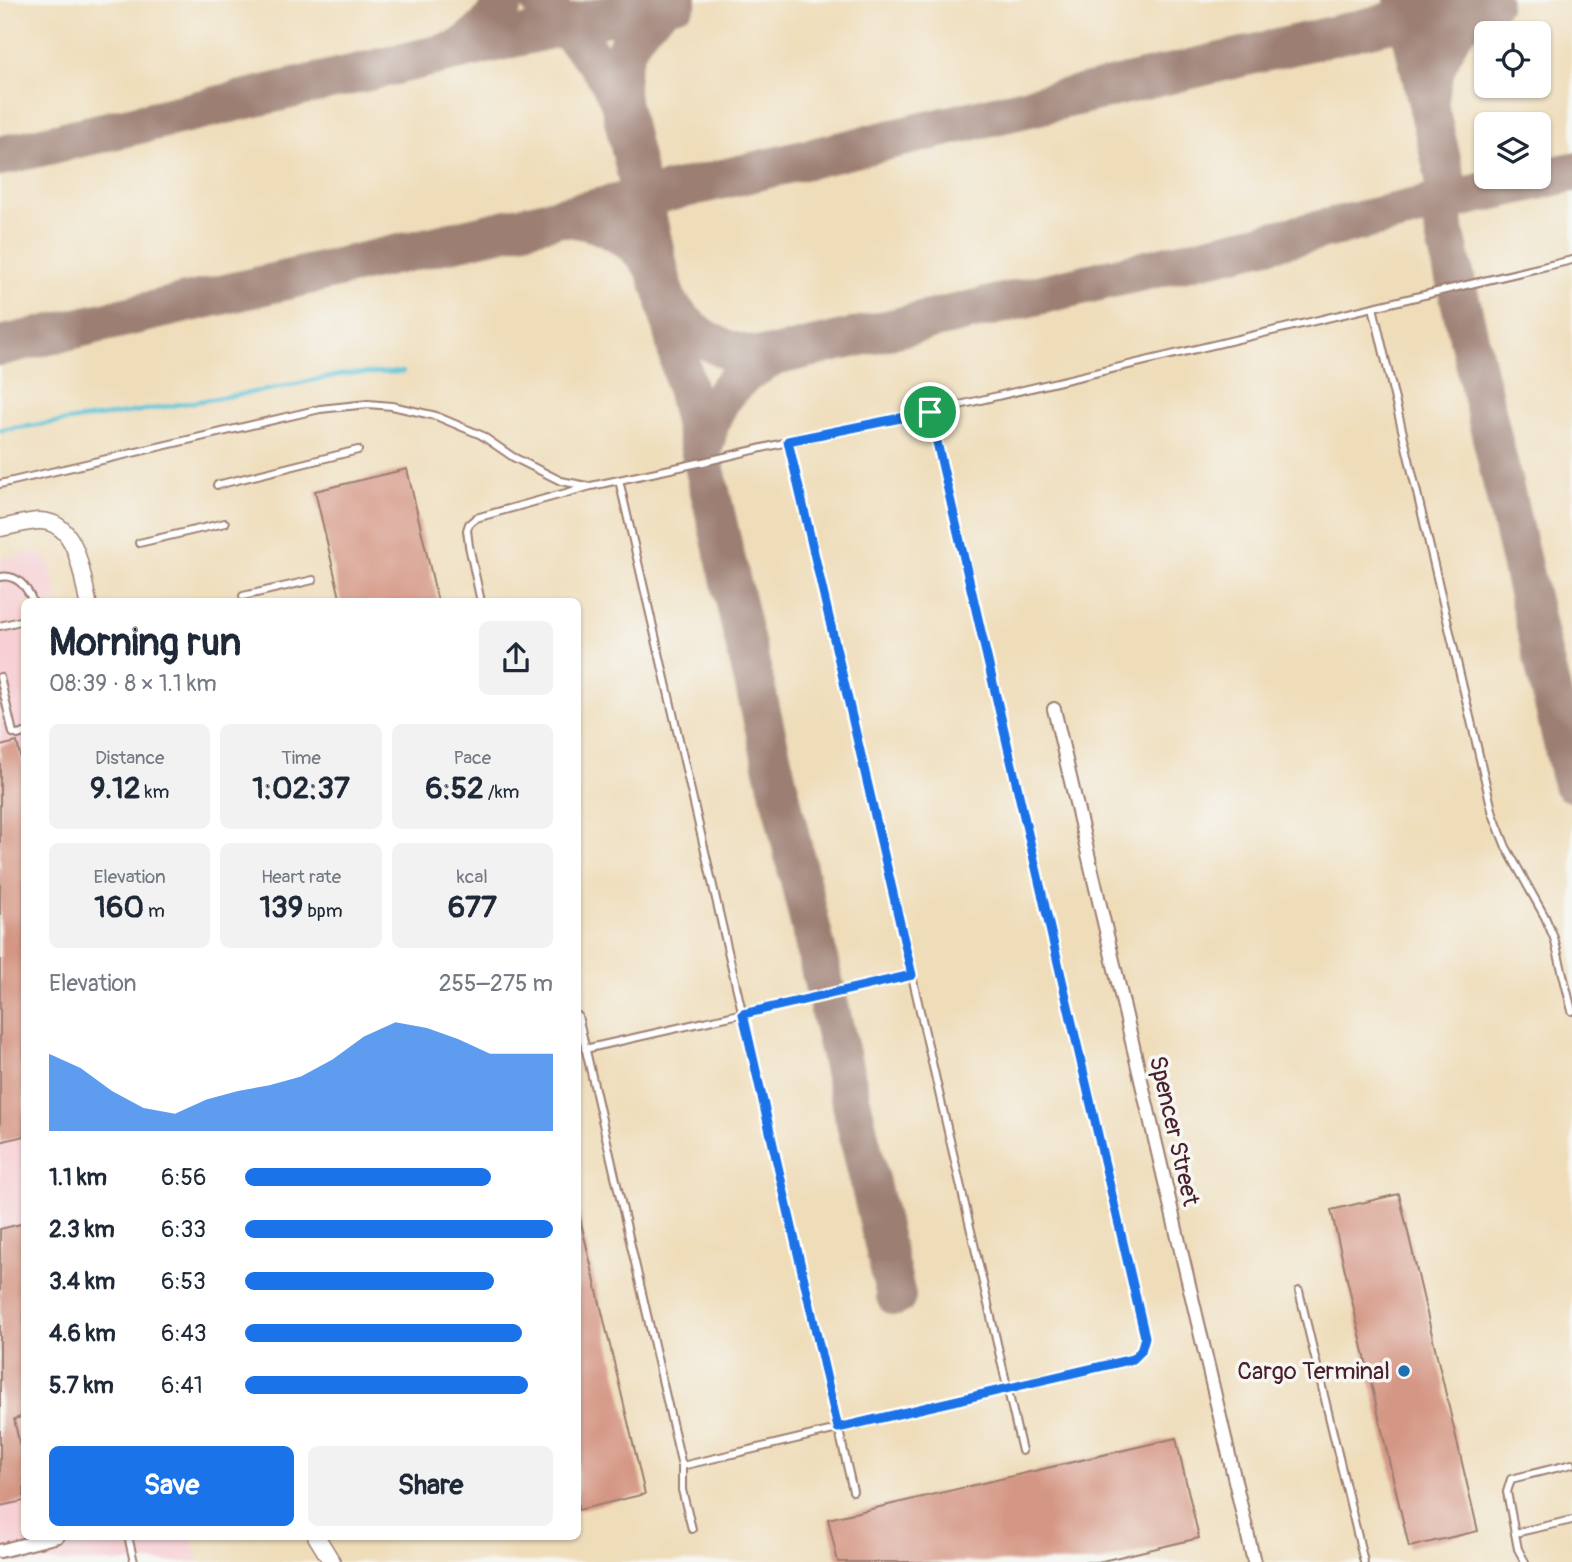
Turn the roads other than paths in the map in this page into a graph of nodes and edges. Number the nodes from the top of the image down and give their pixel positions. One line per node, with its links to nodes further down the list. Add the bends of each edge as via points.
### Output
1 (1572, 260): 2 (lane)
2 (1373, 307): 3 (lane); 25 (lane, via 1493,814 1554,938)
3 (930, 412): 4 (lane); 30 (lane, via 1145,1337 1133,1359)
4 (788, 441): 6 (lane); 24 (lane)
5 (358, 450): 8 (lane)
6 (620, 480): 9 (lane); 26 (lane)
7 (0, 484): 9 (lane, via 320,409 368,404 436,416 561,481)
8 (217, 485)
9 (591, 486): 18 (lane, via 490,513 469,524 468,547)
10 (225, 523): 12 (lane)
11 (0, 528): 17 (street, via 39,521 62,529 78,557)
12 (139, 543)
13 (0, 577): 16 (lane, via 9,575 23,583)
14 (313, 580): 15 (lane)
15 (243, 596)
16 (31, 598)
17 (87, 598)
18 (480, 598)
19 (21, 621): 20 (lane)
20 (0, 626)
21 (0, 677): 23 (lane, via 13,733)
22 (1054, 709): 45 (street, Spencer Street)
23 (21, 734)
24 (912, 975): 26 (lane); 30 (lane)
25 (1572, 1011)
26 (743, 1014): 28 (lane); 31 (lane)
27 (581, 1030): 28 (lane)
28 (585, 1049): 34 (lane)
29 (1299, 1291): 46 (lane)
30 (1008, 1389): 31 (lane); 32 (lane)
31 (838, 1428): 34 (lane); 35 (lane)
32 (1022, 1451)
33 (1572, 1464): 38 (lane, via 1511,1479 1507,1492)
34 (682, 1466): 37 (lane, via 682,1490)
35 (853, 1491)
36 (1572, 1520): 38 (lane)
37 (692, 1529)
38 (1515, 1533): 47 (lane)
39 (43, 1540): 42 (street)
40 (129, 1540): 43 (lane)
41 (318, 1540): 44 (street)
42 (0, 1551)
43 (134, 1562)
44 (332, 1562)
45 (1254, 1562)
46 (1364, 1562)
47 (1525, 1562)

